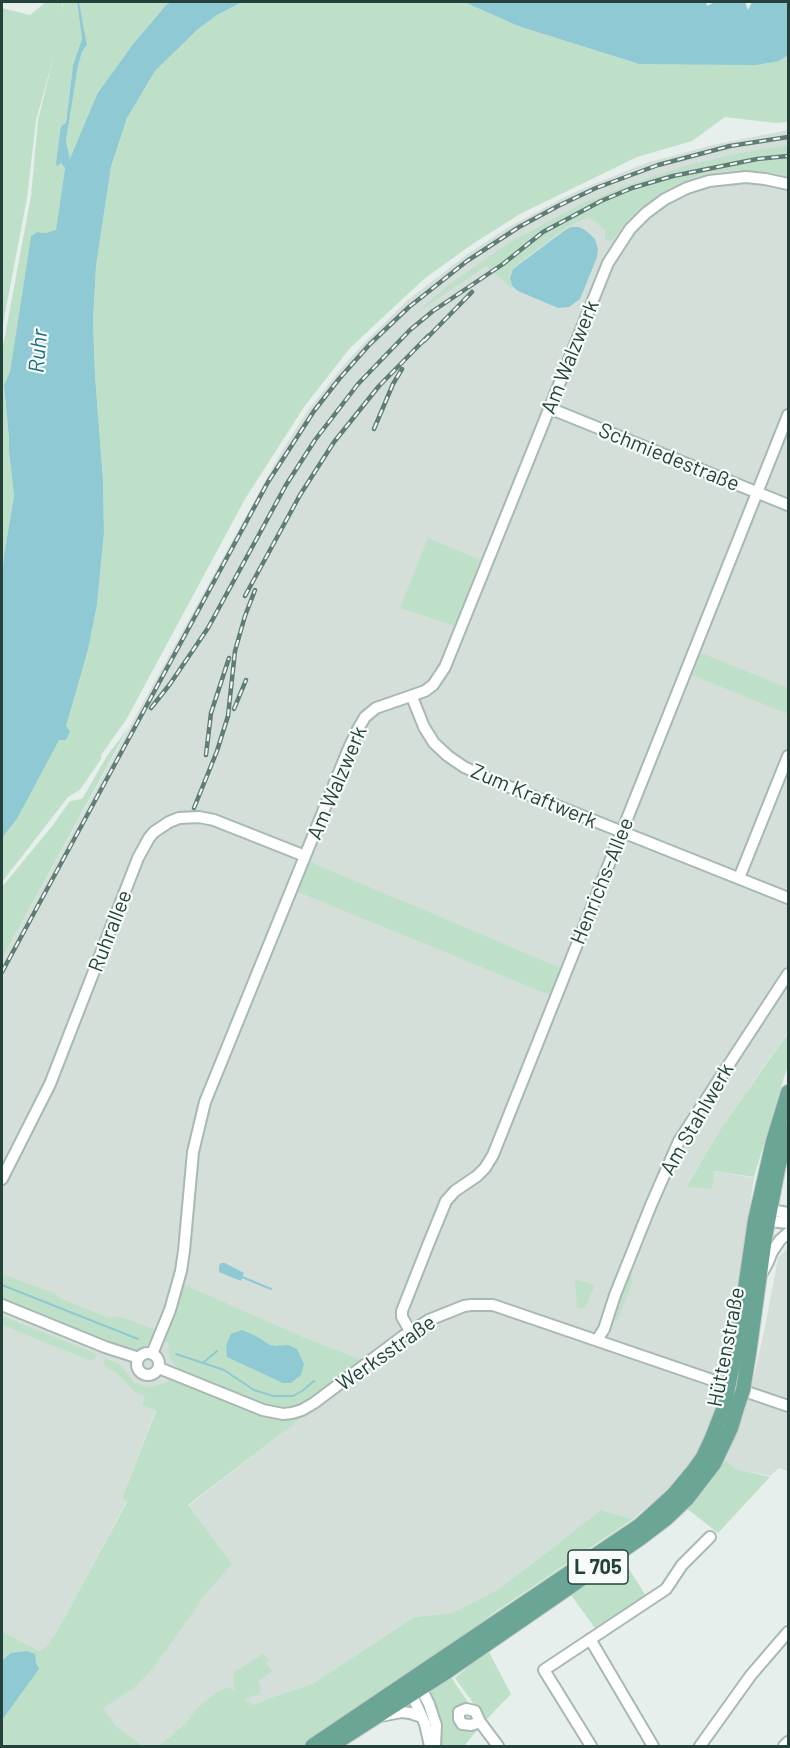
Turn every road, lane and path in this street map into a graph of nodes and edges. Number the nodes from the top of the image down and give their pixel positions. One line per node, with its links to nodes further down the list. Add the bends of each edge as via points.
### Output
1 (789, 184): 2 (street, Am Walzwerk, via 746,177 709,181 665,199 646,213 630,229 608,263)
2 (549, 408): 4 (street, Schmiedestraße); 6 (street, Am Walzwerk, via 445,667 433,685)
3 (789, 415): 4 (street, Henrichs-Allee)
4 (758, 492): 5 (street, Schmiedestraße); 8 (street, Henrichs-Allee)
5 (789, 505)
6 (412, 697): 8 (street, Zum Kraftwerk, via 424,727 448,756 497,782); 9 (street, Am Walzwerk, via 376,708 365,717)
7 (789, 756): 10 (street)
8 (622, 832): 10 (street, Zum Kraftwerk); 22 (street, Henrichs-Allee, via 493,1155 477,1176 446,1201 402,1311)
9 (305, 855): 15 (street, Ruhrallee, via 199,817 179,818 154,832 138,858 50,1084); 25 (street, Am Walzwerk, via 206,1102 193,1152 181,1271)
10 (740, 878): 11 (street, Zum Kraftwerk)
11 (789, 898)
12 (789, 974): 23 (street, Am Stahlwerk, via 679,1140)
13 (789, 1092): 17 (main road, Hüttenstraße / L 705, via 772,1141)
14 (789, 1128): 17 (main road, Hüttenstraße / L 705)
15 (2, 1179)
16 (789, 1213): 17 (street)
17 (763, 1215): 18 (street); 20 (main road, Hüttenstraße / L 705); 24 (main road, Hüttenstraße / L 705)
18 (789, 1223)
19 (789, 1233): 20 (street, via 780,1240)
20 (760, 1276): 24 (main road, Hüttenstraße / L 705)
21 (2, 1305): 26 (street)
22 (410, 1331): 23 (street, Werksstraße, via 453,1310 482,1305 502,1307); 27 (street, Werksstraße, via 314,1403 292,1413 263,1410)
23 (597, 1340): 28 (street, Werksstraße)
24 (743, 1352): 32 (main road, Hüttenstraße / L 705, bridge, via 743,1390 730,1409 731,1428 714,1464 687,1499 641,1538)
25 (153, 1354): 26 (street, via 145,1353); 27 (street, via 159,1360)
26 (139, 1358): 27 (street, Werksstraße, via 137,1366 143,1375 154,1374)
27 (159, 1368)
28 (789, 1406)
29 (710, 1537): 31 (street, via 682,1565 666,1589)
30 (789, 1632): 44 (street, via 751,1675)
31 (590, 1639): 42 (street, via 544,1670); 43 (street)
32 (415, 1688): 33 (street); 34 (main road, L 705); 37 (main road, L 705, via 392,1692); 40 (street, via 429,1704 436,1725)
33 (422, 1717): 34 (street, via 401,1712); 39 (street)
34 (375, 1718): 38 (main road, L 705)
35 (480, 1722): 41 (street)
36 (789, 1742): 45 (street)
37 (312, 1746)
38 (331, 1746)
39 (430, 1746)
40 (435, 1746)
41 (498, 1746)
42 (591, 1746)
43 (653, 1746)
44 (700, 1746)
45 (784, 1746)

